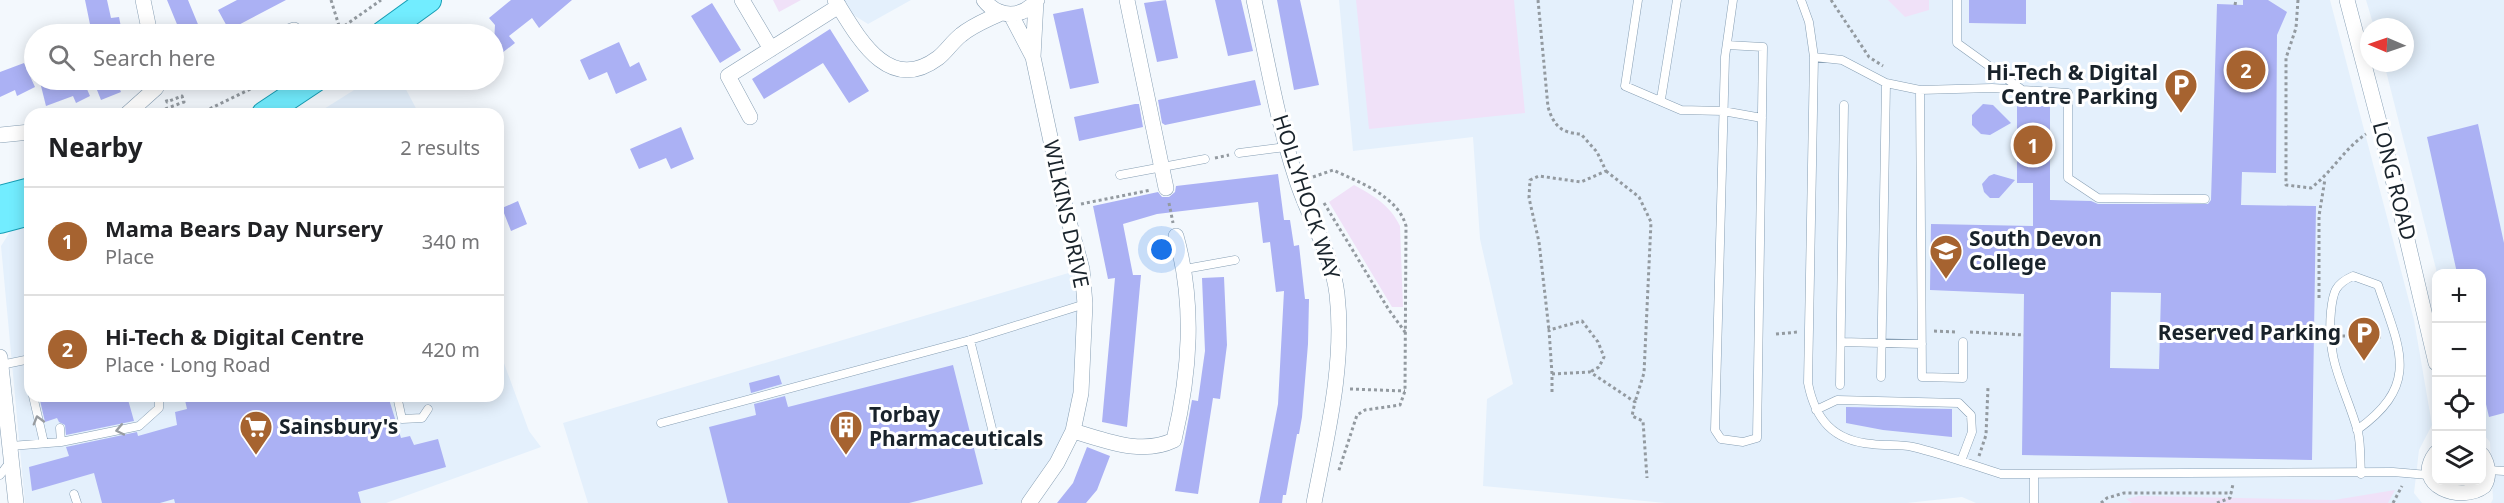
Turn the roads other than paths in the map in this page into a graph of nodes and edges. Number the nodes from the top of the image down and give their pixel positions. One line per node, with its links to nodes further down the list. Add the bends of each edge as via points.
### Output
1 (143, 0): 16 (street)
2 (429, 0): 17 (main road)
3 (742, 0): 20 (street)
4 (982, 0): 15 (street, WILKINS DRIVE); 18 (street)
5 (1127, 0): 40 (street)
6 (1254, 0): 37 (street, HOLLYHOCK WAY)
7 (1638, 0): 28 (lane, via 1625,86)
8 (1677, 0): 28 (lane)
9 (1733, 0): 19 (lane)
10 (1801, 0): 22 (lane)
11 (1957, 0): 27 (lane, via 1957,43)
12 (2347, 0): 57 (street, LONG ROAD)
13 (1036, 1): 15 (street, WILKINS DRIVE, via 1023,12); 21 (street, WILKINS DRIVE)
14 (837, 3): 18 (street, via 873,53 888,67 899,70 915,70 937,58); 20 (street)
15 (1006, 14): 18 (street); 21 (street, WILKINS DRIVE)
16 (148, 24)
17 (396, 24)
18 (974, 25)
19 (1727, 45): 32 (lane); 34 (lane, via 1763,47)
20 (771, 49): 33 (street, via 728,76)
21 (1033, 57): 51 (street, WILKINS DRIVE, via 1082,269)
22 (1814, 57): 23 (lane, via 1842,60); 67 (lane, via 1808,383)
23 (1886, 83): 26 (lane); 55 (lane)
24 (150, 90): 30 (street)
25 (300, 90): 31 (main road)
26 (1920, 90): 27 (lane); 56 (lane)
27 (2022, 90): 45 (lane, via 2068,93 2068,178 2098,198)
28 (1661, 99): 32 (lane, via 1681,110)
29 (1844, 105): 53 (lane)
30 (133, 108)
31 (273, 108)
32 (1723, 111): 34 (lane); 34 (lane, via 1715,430 1721,439 1743,442 1757,438)
33 (750, 117)
34 (1762, 118)
35 (24, 133): 36 (street)
36 (0, 135)
37 (1286, 147): 38 (lane); 90 (street, HOLLYHOCK WAY, via 1337,292 1335,388)
38 (1239, 153)
39 (1205, 159): 40 (lane)
40 (1161, 166): 41 (lane); 42 (street)
41 (1120, 175)
42 (1166, 188)
43 (24, 192): 44 (main road)
44 (0, 198)
45 (2205, 199)
46 (24, 215): 47 (main road)
47 (0, 221)
48 (1176, 236): 50 (street)
49 (1234, 260): 50 (lane)
50 (1185, 269): 71 (street, via 1190,318 1187,365 1174,440 1163,446 1131,447)
51 (1085, 304): 52 (lane); 71 (street, WILKINS DRIVE, via 1081,393)
52 (970, 340): 68 (lane); 74 (lane)
53 (1841, 342): 55 (lane); 62 (lane)
54 (1963, 342): 56 (lane, via 1963,378 1922,377)
55 (1882, 343): 56 (lane); 60 (lane)
56 (1922, 344)
57 (2432, 346)
58 (24, 359): 59 (lane)
59 (0, 361): 61 (street)
60 (1881, 377)
61 (2, 384): 75 (street)
62 (1840, 385)
63 (34, 402): 73 (lane, one-way to 63)
64 (159, 402): 72 (lane, one-way to 72, via 159,408 139,426)
65 (398, 402): 66 (lane, via 402,419 422,418)
66 (428, 409)
67 (1816, 410): 77 (lane, via 1827,426 1846,439 1904,445); 77 (lane, via 1837,400 1959,403 1971,416 1972,432)
68 (661, 423)
69 (60, 428): 72 (lane)
70 (2357, 429): 70 (lane, via 2341,389 2329,335 2333,291 2341,281 2353,276 2378,285 2395,337 2401,376 2390,401); 81 (lane)
71 (1073, 431): 89 (street, WILKINS DRIVE, via 1057,463)
72 (61, 442): 73 (lane)
73 (44, 443): 75 (lane)
74 (996, 445)
75 (11, 452): 82 (lane); 87 (street)
76 (2432, 460): 84 (street)
77 (1961, 461): 83 (lane, via 2001,474)
78 (2486, 466): 79 (street)
79 (2488, 470): 80 (lane); 86 (street, via 2480,493)
80 (2504, 471)
81 (2361, 474): 83 (lane); 84 (lane)
82 (0, 475)
83 (2034, 475): 91 (lane)
84 (2428, 475): 86 (street, via 2438,494)
85 (74, 494): 88 (lane)
86 (2458, 502)
87 (16, 503)
88 (77, 503)
89 (1029, 503)
90 (1314, 503)
91 (2034, 503)

